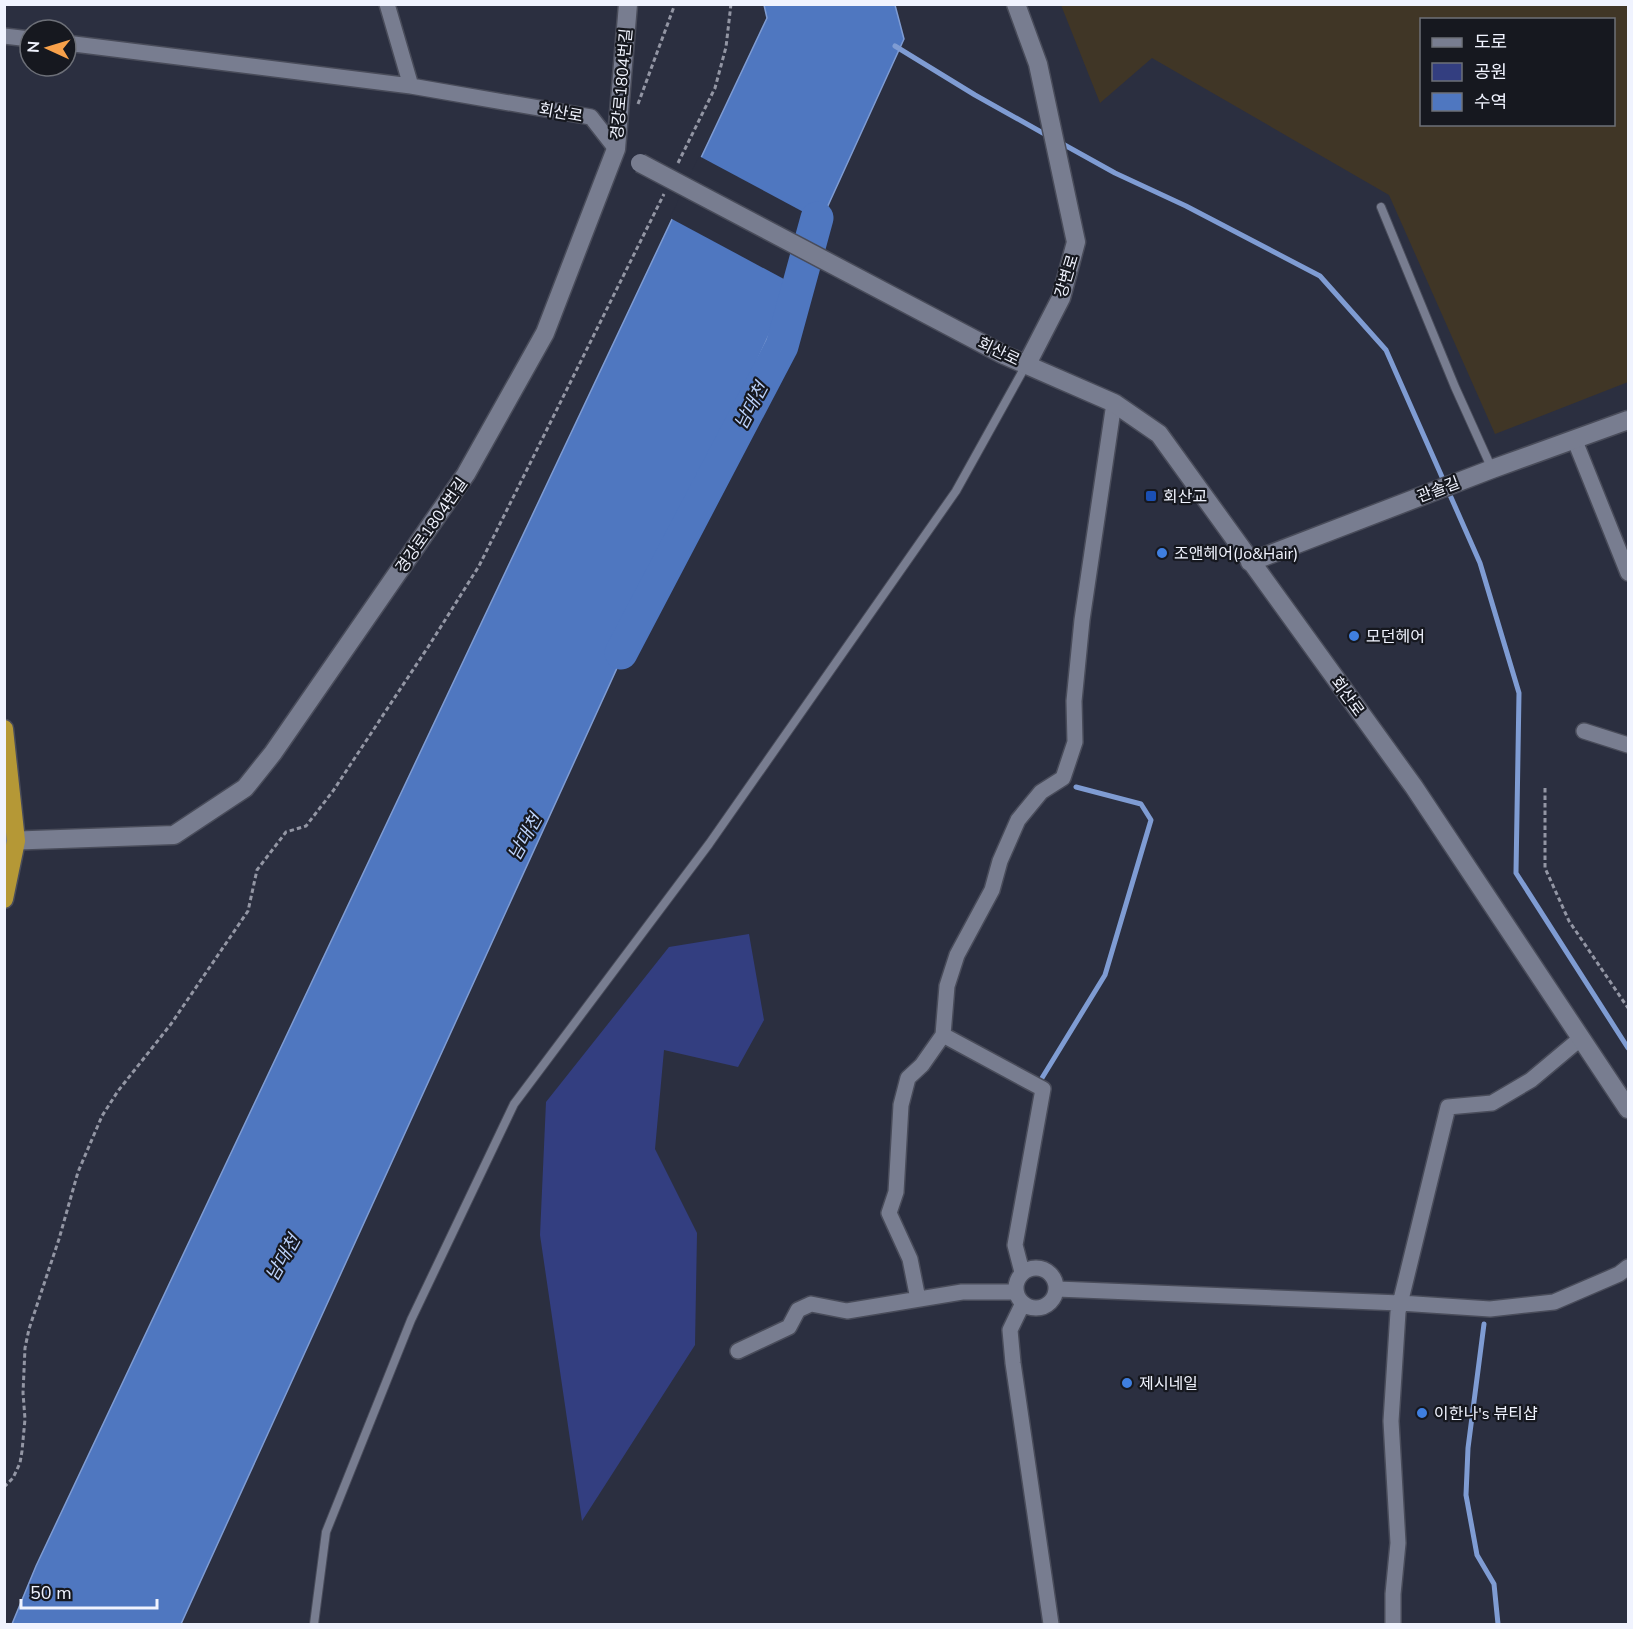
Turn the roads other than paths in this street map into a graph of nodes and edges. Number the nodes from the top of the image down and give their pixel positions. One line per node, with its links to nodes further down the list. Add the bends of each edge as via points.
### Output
1 (387, 4): 5 (street)
2 (628, 4): 6 (street, 경강로1804번길)
3 (1016, 4): 8 (street, 강변로, via 1038,64 1076,242 1061,297)
4 (78, 44): 5 (street, 회산로)
5 (411, 86): 6 (street, 회산로, via 591,117)
6 (616, 149): 8 (street, 회산로, bridge); 18 (street, 경강로1804번길, via 544,333 466,474 245,788 174,836)
7 (1381, 207): 12 (lane)
8 (1027, 364): 9 (street, 회산로); 30 (lane, via 956,491 709,844 514,1104 411,1320 326,1532)
9 (1114, 403): 13 (street, 회산로, via 1159,434); 20 (street, via 1082,620 1074,701 1075,742 1063,778 1041,792 1018,820 992,890 957,955 947,986)
10 (1629, 420): 11 (street, 관솔길)
11 (1575, 441): 12 (street, 관솔길); 14 (street)
12 (1492, 469): 13 (street, 관솔길)
13 (1250, 562): 21 (street, 회산로, via 1414,787)
14 (1629, 573)
15 (4, 729): 18 (highway)
16 (1584, 731): 17 (street)
17 (1629, 745)
18 (10, 841): 19 (highway)
19 (4, 899)
20 (943, 1035): 24 (street, via 1043,1089 1015,1245); 27 (street, via 908,1078 900,1106 896,1192 889,1213 910,1259)
21 (1581, 1038): 22 (street, 회산로); 28 (street, via 1531,1080 1492,1103 1448,1107)
22 (1629, 1109)
23 (1629, 1267): 28 (street, via 1554,1302 1490,1309)
24 (1022, 1272): 25 (street, via 1035,1267 1048,1271); 26 (street, via 1016,1285)
25 (1057, 1289): 26 (street, via 1052,1301 1041,1308); 28 (street)
26 (1019, 1297): 27 (street, via 962,1292); 31 (street, via 1010,1330 1013,1363)
27 (918, 1299): 29 (street, via 847,1311 811,1304 798,1310 789,1327)
28 (1400, 1303): 32 (street, via 1391,1421 1398,1543)
29 (738, 1351)
30 (314, 1624)
31 (1052, 1624)
32 (1393, 1624)

